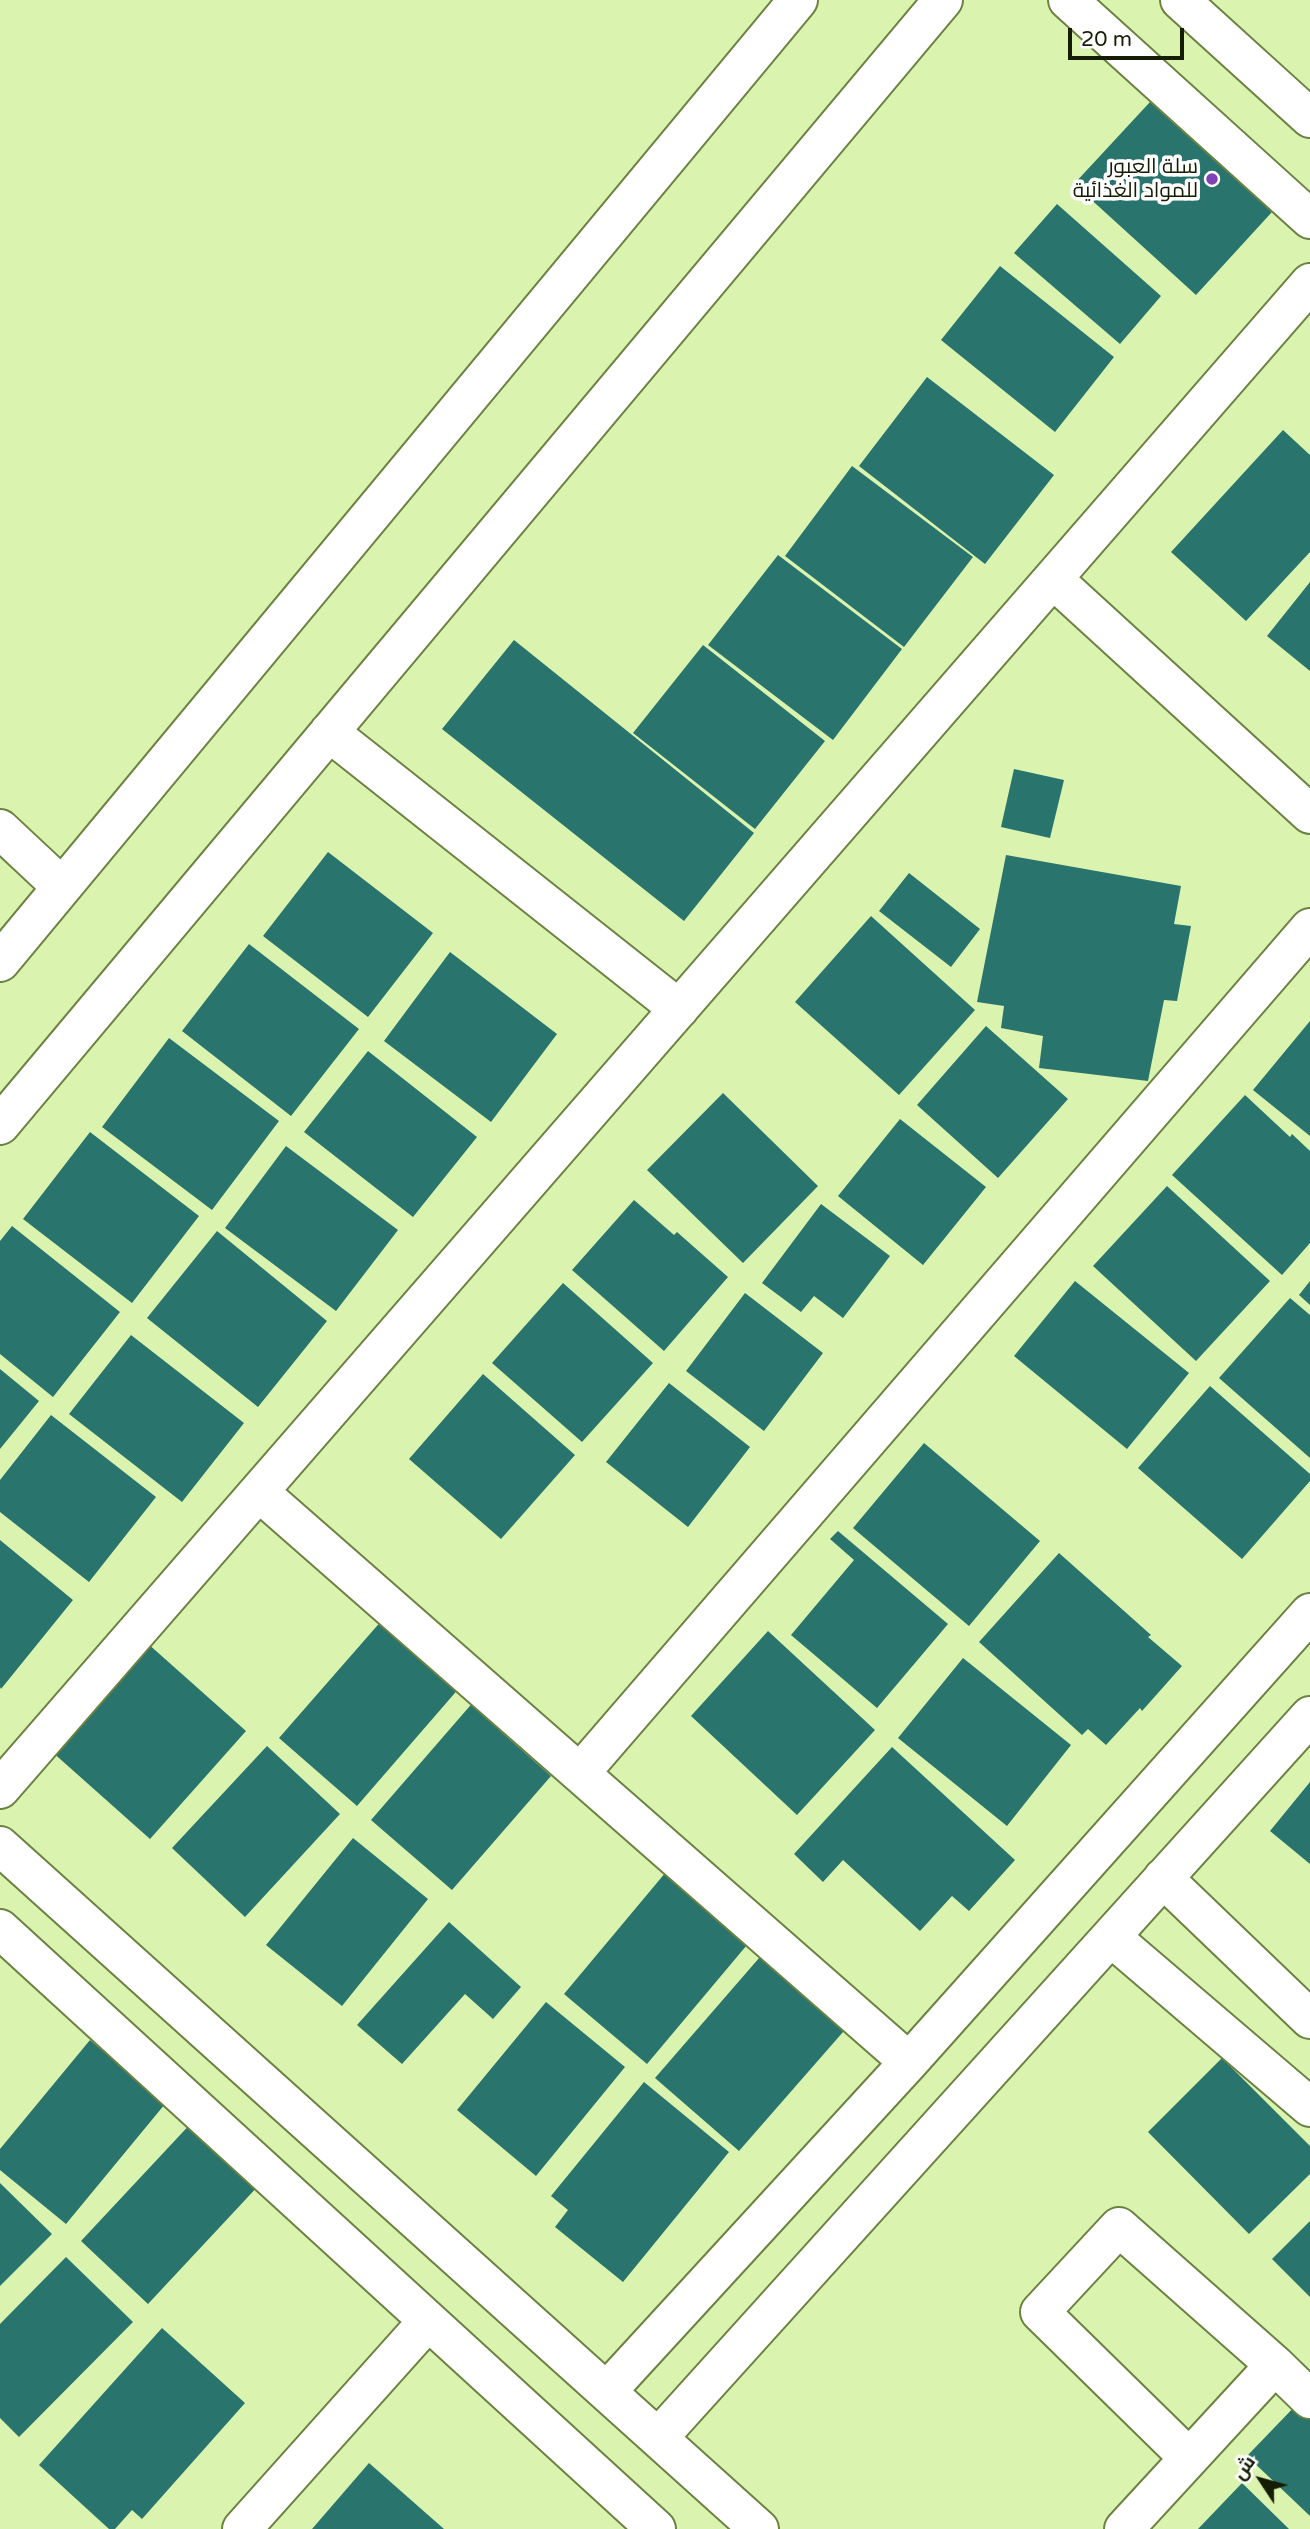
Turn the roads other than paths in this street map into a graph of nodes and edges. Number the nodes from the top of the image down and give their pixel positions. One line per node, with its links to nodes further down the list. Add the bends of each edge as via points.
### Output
1 (797, 0): 12 (street)
2 (943, 0): 9 (street)
3 (1068, 0): 6 (street)
4 (1180, 0): 5 (street)
5 (1310, 118)
6 (1310, 219)
7 (1310, 284): 8 (street)
8 (1053, 579): 10 (street); 15 (street)
9 (329, 732): 15 (street); 16 (street)
10 (1310, 814)
11 (0, 829): 12 (street)
12 (62, 887): 14 (street)
13 (1310, 928): 20 (street)
14 (3, 951)
15 (679, 1009): 17 (street)
16 (0, 1125)
17 (258, 1492): 20 (street); 21 (street)
18 (1310, 1613): 27 (street)
19 (1310, 1716): 23 (street)
20 (580, 1773): 27 (street)
21 (0, 1789)
22 (0, 1846): 31 (street)
23 (1163, 1878): 25 (street); 26 (street)
24 (0, 1929): 29 (street)
25 (1111, 1937): 28 (street); 33 (street)
26 (1310, 2019)
27 (909, 2062): 31 (street)
28 (1310, 2107)
29 (428, 2320): 35 (street); 36 (street)
30 (1275, 2365): 32 (street); 34 (street); 34 (street, via 1119,2227 1040,2312)
31 (607, 2391): 33 (street)
32 (1310, 2399)
33 (658, 2438): 37 (street)
34 (1189, 2458): 38 (street)
35 (242, 2529)
36 (656, 2529)
37 (759, 2529)
38 (1124, 2529)

